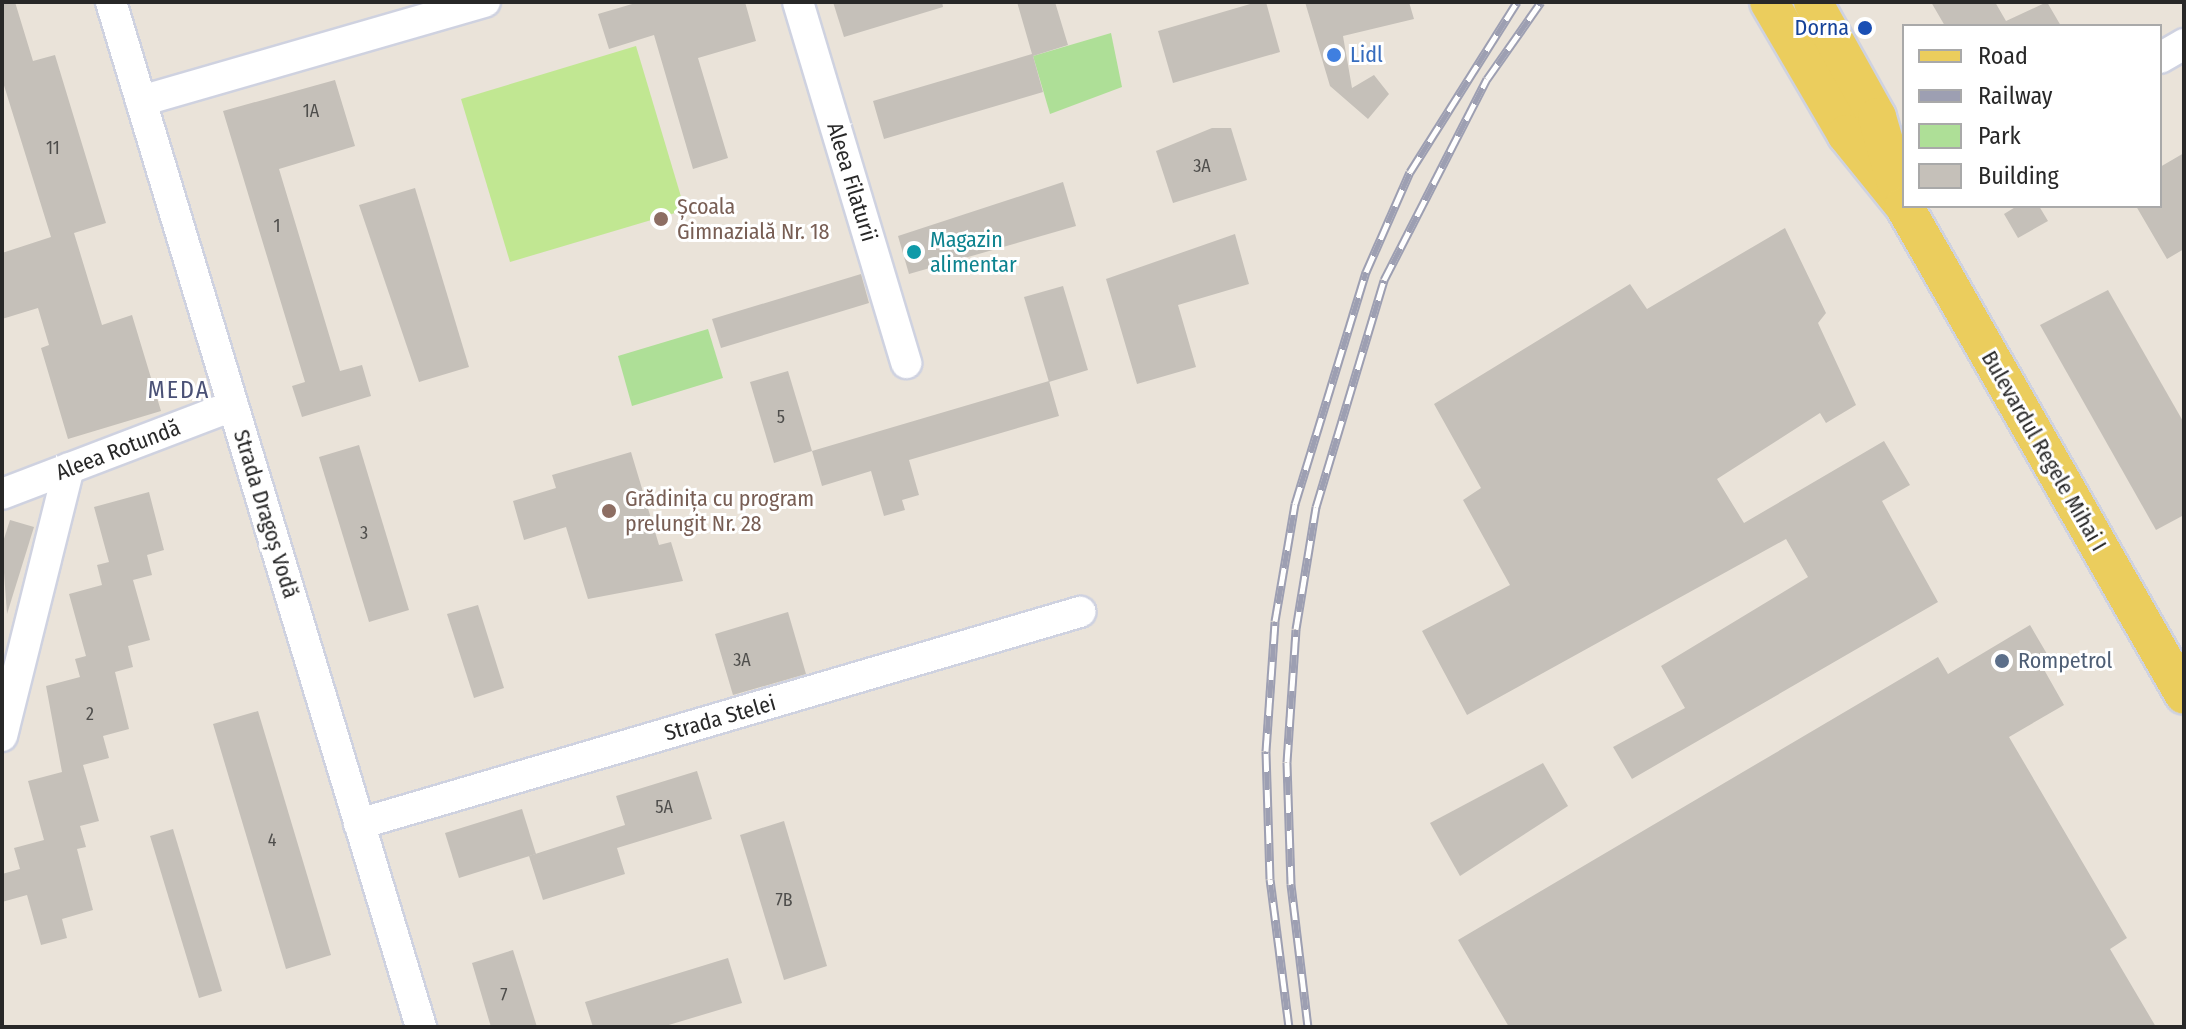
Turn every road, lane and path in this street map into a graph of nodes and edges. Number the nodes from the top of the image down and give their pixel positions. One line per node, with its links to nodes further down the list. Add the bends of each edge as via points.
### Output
1 (111, 2): 8 (street, Strada Dragoș Vodă)
2 (485, 2): 8 (street)
3 (798, 2): 12 (street, Aleea Filaturii)
4 (1769, 2): 10 (main road, Bulevardul Regele Mihai I, via 1846,134)
5 (1813, 2): 9 (main road, Bulevardul Regele Mihai I, via 1877,117)
6 (2184, 44): 7 (street)
7 (2162, 57)
8 (141, 101): 13 (street, Strada Dragoș Vodă)
9 (1902, 200)
10 (1902, 202)
11 (1906, 208): 17 (main road, Bulevardul Regele Mihai I)
12 (906, 363)
13 (233, 406): 14 (street, Aleea Rotundă); 19 (street, Strada Dragoș Vodă)
14 (69, 468): 15 (street, Aleea Rotundă); 18 (street)
15 (2, 494)
16 (1080, 612): 19 (street, Strada Stelei)
17 (2184, 695)
18 (2, 736)
19 (359, 824): 20 (street, Strada Dragoș Vodă)
20 (421, 1027)

